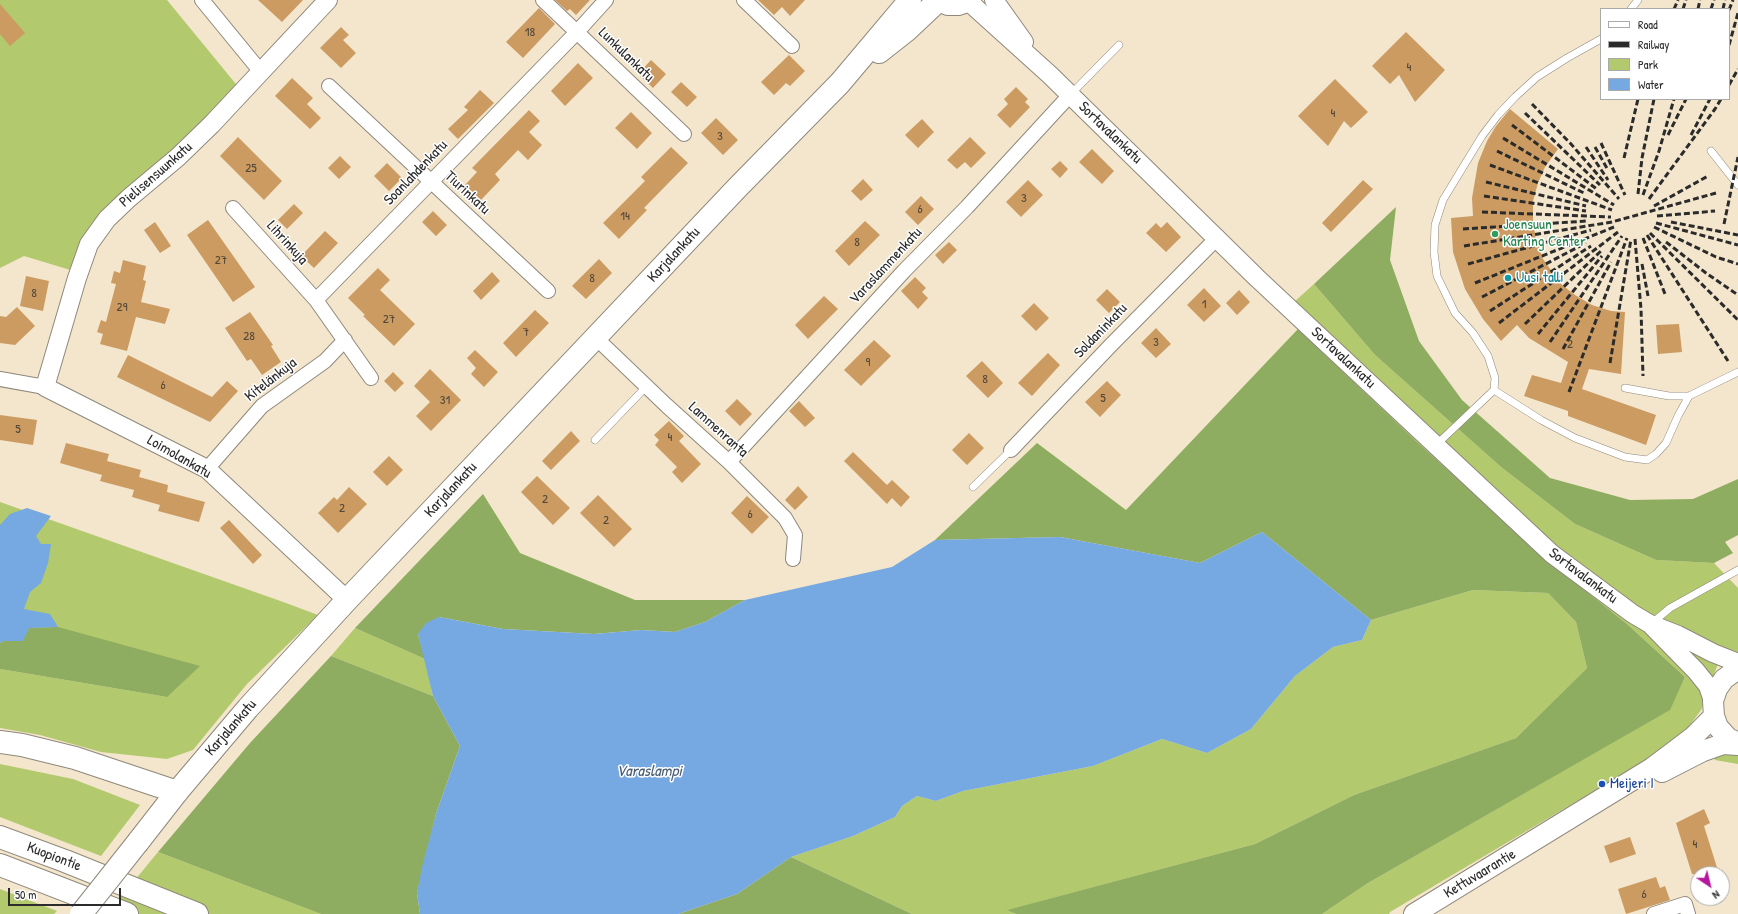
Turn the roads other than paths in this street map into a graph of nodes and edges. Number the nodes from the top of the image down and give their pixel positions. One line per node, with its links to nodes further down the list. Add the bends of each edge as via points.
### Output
1 (202, 0): 16 (street)
2 (328, 0): 16 (street, Pielisensuunkatu)
3 (543, 0): 12 (street, Lunkulankatu)
4 (606, 0): 12 (street, Soanlahdenkatu)
5 (744, 0): 15 (street)
6 (910, 0): 18 (main road, Karjalankatu)
7 (939, 0): 10 (main road, via 953,4); 18 (main road, Karjalankatu, via 907,30)
8 (994, 0): 17 (street, Sortavalankatu)
9 (1638, 0): 11 (lane)
10 (969, 1): 17 (street, Sortavalankatu)
11 (1632, 8)
12 (577, 32): 21 (street, Lunkulankatu); 23 (street, Soanlahdenkatu)
13 (1600, 40): 37 (lane, via 1537,77 1498,115 1443,200 1435,225 1434,252 1437,276 1455,313 1473,333 1488,356 1495,378)
14 (1119, 45): 20 (lane)
15 (792, 46)
16 (261, 72): 34 (street, Pielisensuunkatu, via 178,157 107,219 89,244)
17 (1050, 76): 20 (street, Sortavalankatu)
18 (840, 83): 29 (main road, Karjalankatu)
19 (328, 86): 23 (street, Tiurinkatu)
20 (1070, 95): 26 (street, Sortavalankatu); 42 (street, Varaslammenkatu)
21 (684, 134)
22 (1711, 151): 24 (lane)
23 (431, 182): 27 (street, Tiurinkatu); 28 (street, Soanlahdenkatu)
24 (1738, 185)
25 (233, 208): 28 (street, Lihrinkuja)
26 (1218, 238): 40 (street, Sortavalankatu); 41 (street, Soldaninkatu)
27 (548, 291)
28 (316, 300): 30 (street)
29 (596, 338): 35 (street, Lammenranta); 47 (main road, Karjalankatu)
30 (345, 340): 32 (street); 43 (street, Kitelänkuja, via 325,361 262,406)
31 (1738, 372): 38 (lane)
32 (371, 378)
33 (0, 379): 34 (street, Loimolankatu)
34 (45, 387): 43 (street, Loimolankatu)
35 (646, 387): 39 (lane); 42 (street, Lammenranta)
36 (1625, 388): 38 (lane, via 1669,396)
37 (1494, 390): 38 (lane, via 1575,438 1625,456 1647,460 1666,443); 40 (lane)
38 (1689, 396)
39 (595, 440)
40 (1435, 446): 48 (street, Sortavalankatu, via 1552,554)
41 (1011, 450): 44 (lane)
42 (729, 462): 45 (street, Lammenranta, via 791,526 796,535)
43 (207, 469): 47 (street, Loimolankatu)
44 (973, 487)
45 (793, 559)
46 (1738, 570): 48 (lane, via 1670,608)
47 (347, 600): 54 (main road, Karjalankatu, via 248,708)
48 (1650, 624): 49 (street, Sortavalankatu); 51 (street, Sortavalankatu, via 1708,686)
49 (1738, 663)
50 (1738, 669): 51 (main road, via 1724,678 1717,688)
51 (1713, 709): 53 (main road, via 1718,727); 56 (main road, Kettuvaarantie, via 1693,737 1652,768)
52 (0, 742): 54 (main road, via 75,758)
53 (1738, 744): 56 (main road, Kettuvaarantie, via 1723,744 1703,751)
54 (177, 792): 58 (main road, Karjalankatu, bridge)
55 (0, 837): 60 (main road, Kuopiontie)
56 (1525, 847): 61 (main road, Kettuvaarantie)
57 (0, 865): 59 (main road, Kuopiontie)
58 (81, 914)
59 (127, 914)
60 (197, 914)
61 (1414, 914)
62 (1654, 914): 63 (street, via 1685,904)
63 (1688, 914)

